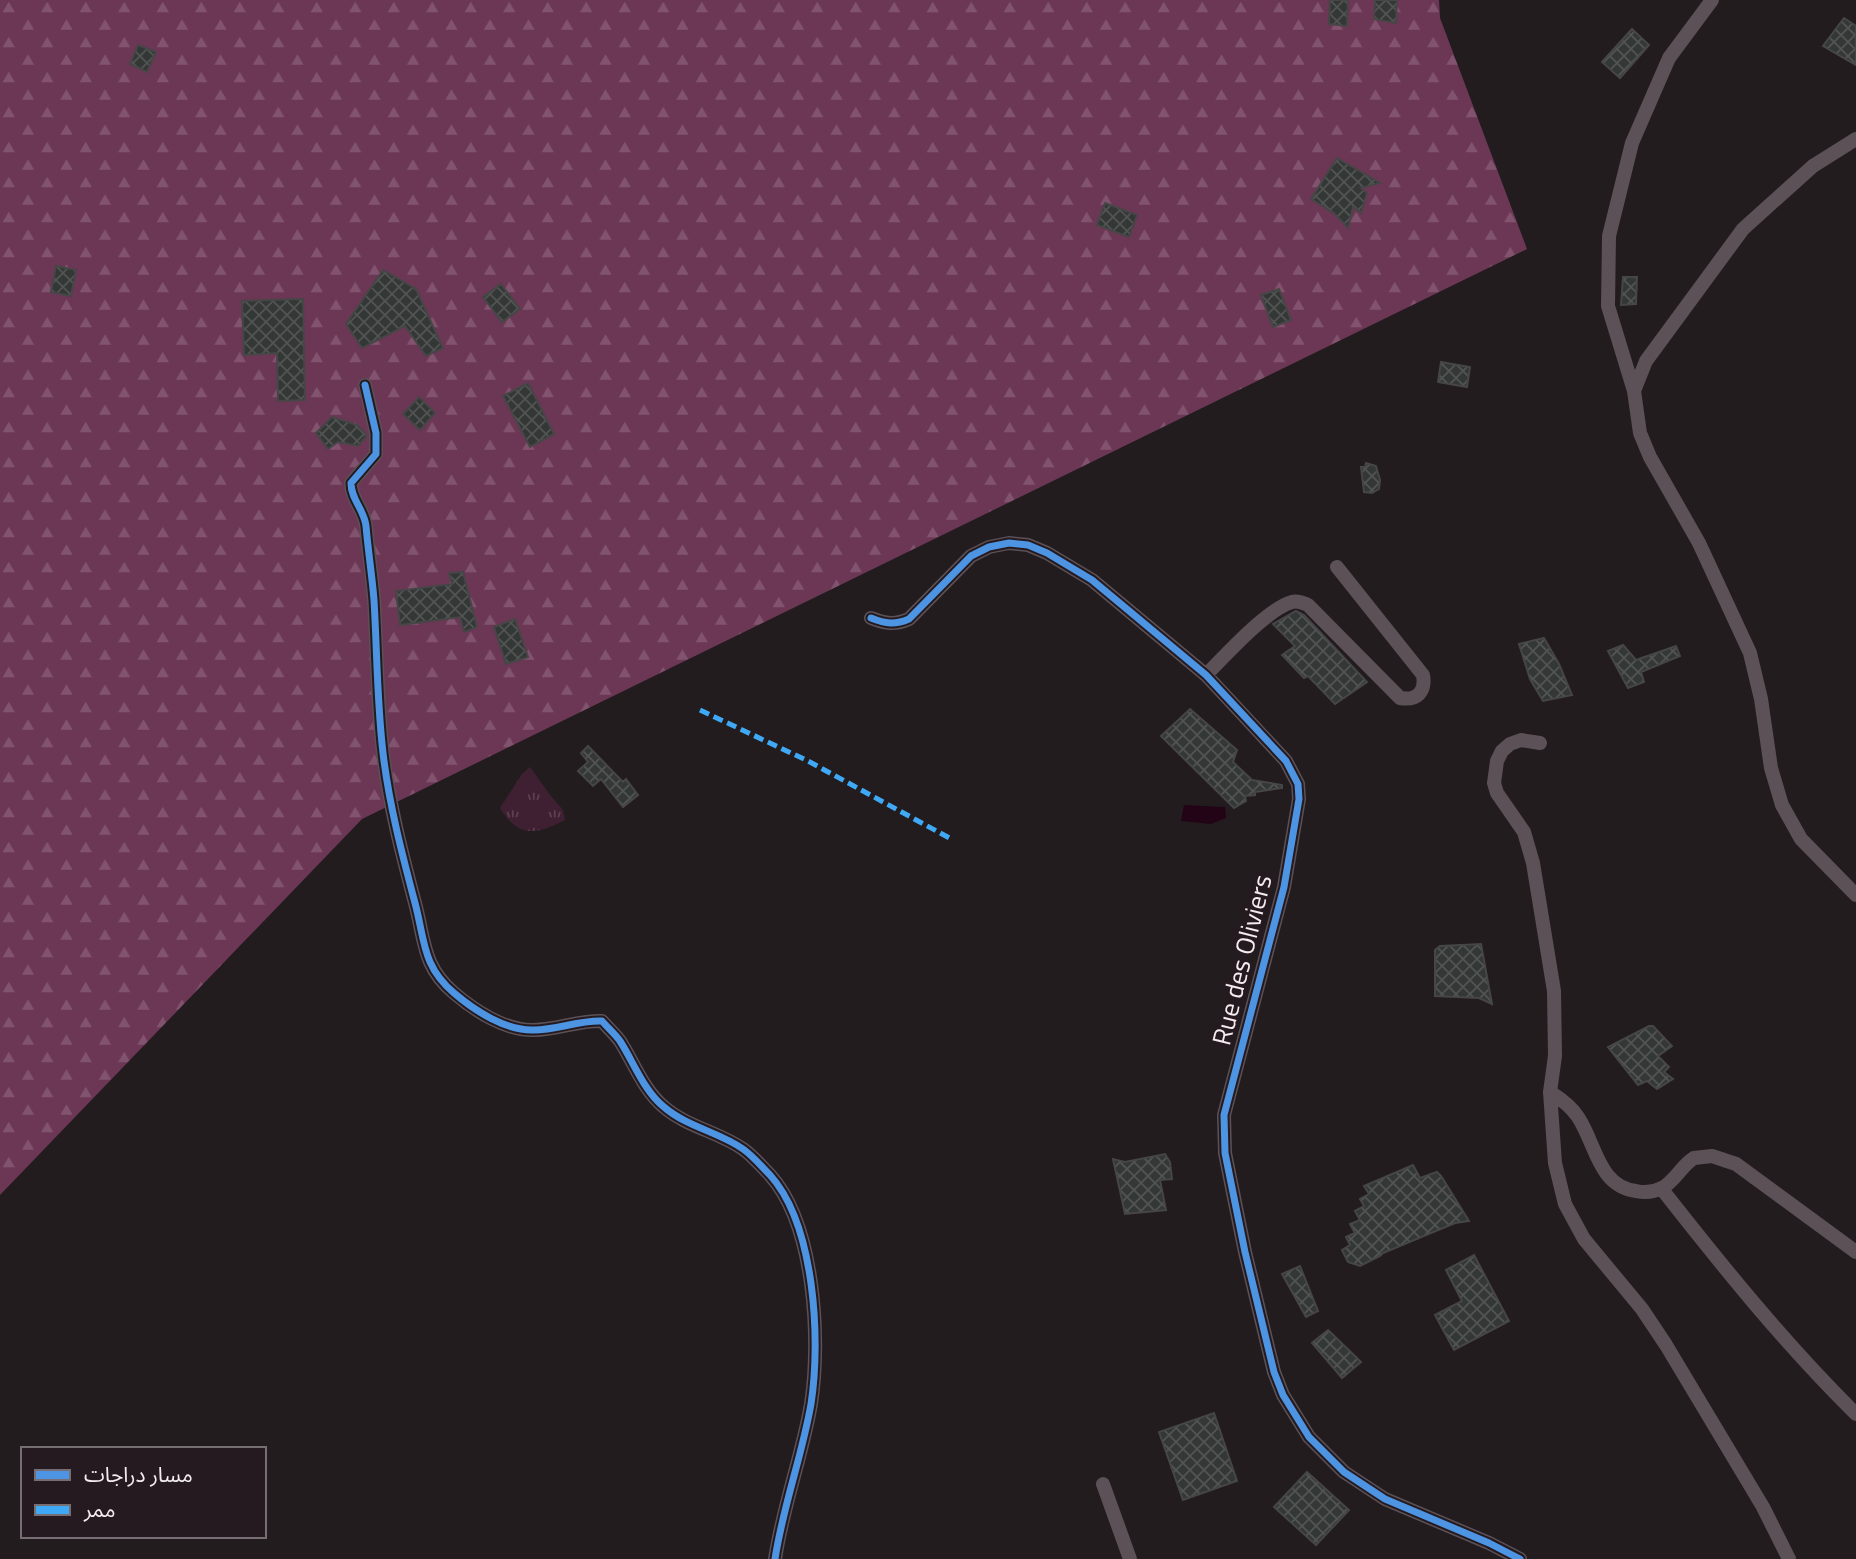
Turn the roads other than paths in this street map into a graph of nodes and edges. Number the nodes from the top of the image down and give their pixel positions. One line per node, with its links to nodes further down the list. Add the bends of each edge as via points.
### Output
1 (1712, 0): 4 (street, via 1669,58 1632,143 1609,236 1608,306)
2 (1856, 139): 4 (street, via 1813,166 1743,229 1646,361)
3 (365, 385): 15 (street, via 376,454 351,483 351,494 365,513 383,757 423,948 436,974 454,993 513,1028 535,1030 602,1021 662,1106 743,1149 789,1202 800,1229 813,1313 811,1403)
4 (1634, 391): 9 (street, via 1640,433 1650,457 1690,526 1750,653 1782,805 1801,839)
5 (1338, 567): 7 (street, via 1423,674 1425,685 1420,695 1400,698 1308,605 1299,602 1291,602 1258,624)
6 (872, 618): 7 (street, Rue des Oliviers, via 897,624 909,619 971,556 1009,543 1028,545 1092,580)
7 (1206, 675): 17 (street, Rue des Oliviers, via 1286,761 1298,784 1284,887 1224,1115 1228,1172 1274,1372 1309,1437 1343,1472 1385,1499)
8 (1540, 743): 10 (street, via 1521,740 1510,744 1497,761 1494,783 1524,832 1534,863 1553,992 1555,1056)
9 (1856, 895)
10 (1550, 1092): 11 (street, via 1577,1116 1594,1154 1615,1184 1639,1192); 18 (street, via 1555,1163 1572,1220 1666,1345)
11 (1661, 1188): 12 (street, via 1694,1158 1725,1159); 13 (street, via 1746,1297)
12 (1856, 1252)
13 (1856, 1415)
14 (1103, 1484): 16 (street)
15 (775, 1559)
16 (1130, 1559)
17 (1520, 1559)
18 (1789, 1559)

